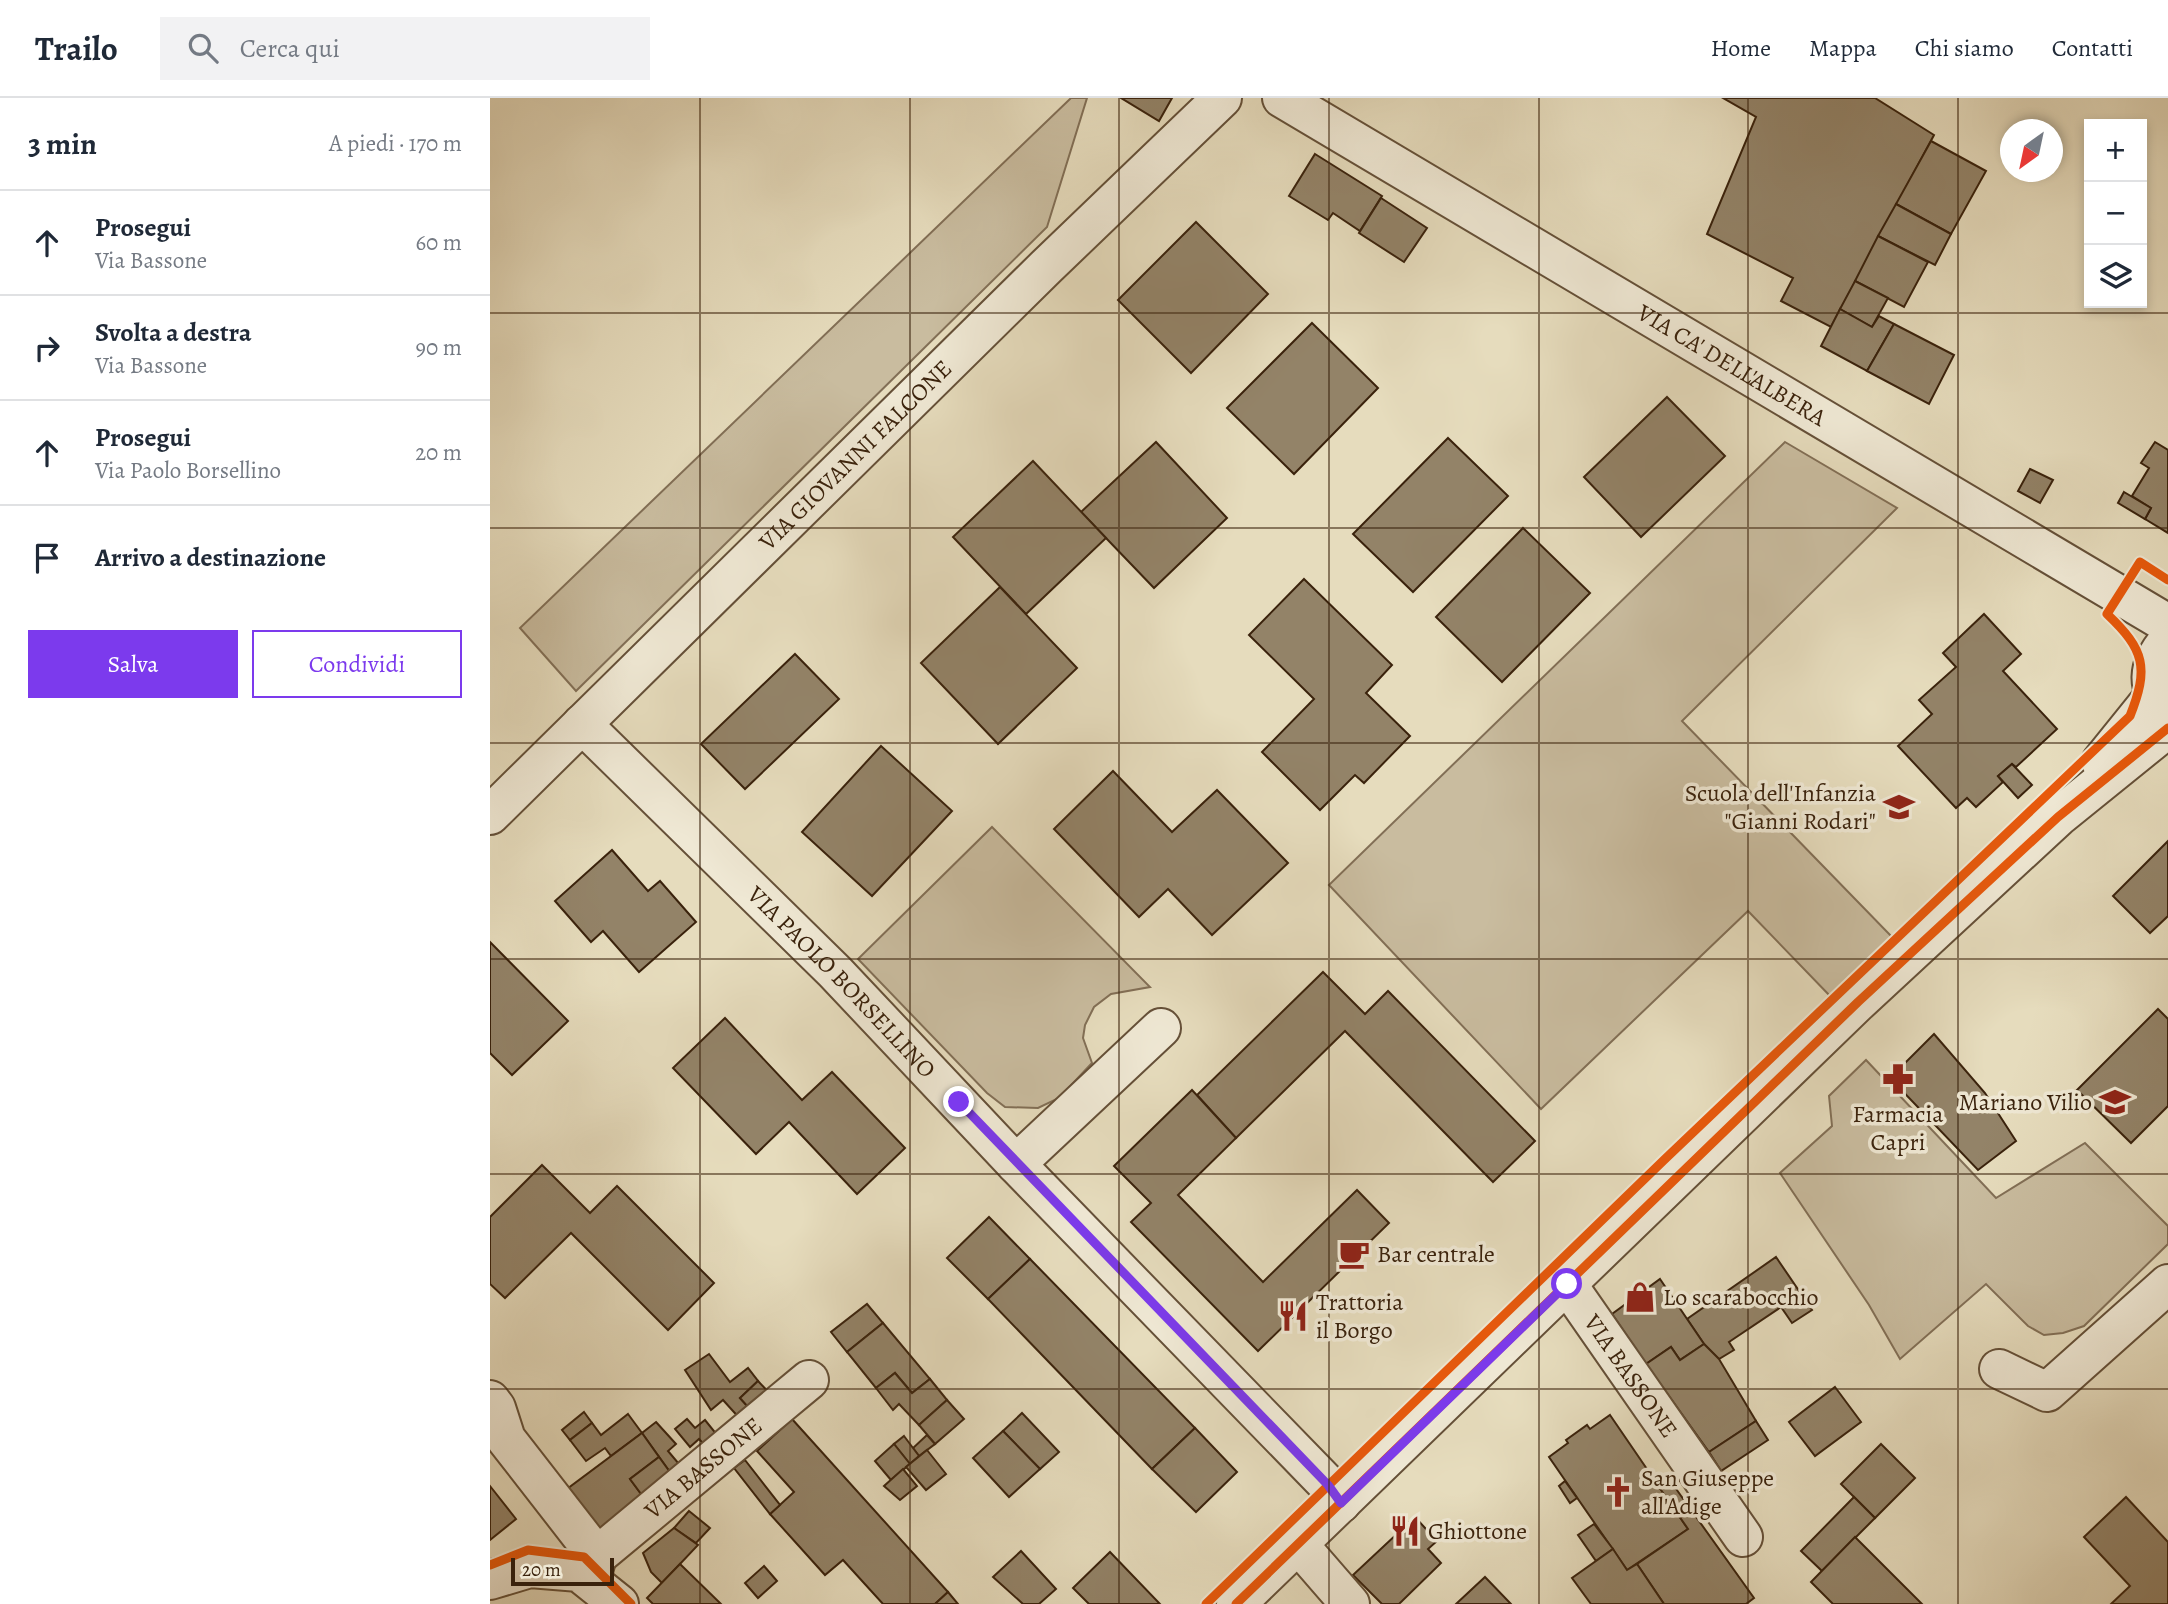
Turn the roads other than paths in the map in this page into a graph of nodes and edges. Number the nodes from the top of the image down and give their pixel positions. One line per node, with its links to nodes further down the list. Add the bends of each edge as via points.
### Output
1 (1222, 98): 5 (street, VIA GIOVANNI FALCONE)
2 (1282, 98): 3 (street, VIA CA' DELL'ALBERA, via 2120,593)
3 (2164, 641): 4 (street, via 2151,677)
4 (2164, 712): 9 (street)
5 (582, 724): 6 (street, VIA GIOVANNI FALCONE); 8 (street, VIA PAOLO BORSELLINO, via 835,972)
6 (490, 815)
7 (1161, 1028): 8 (street)
8 (1016, 1164): 14 (street)
9 (1567, 1284): 14 (street); 15 (street, VIA BASSONE)
10 (2168, 1284): 11 (street, via 2047,1392)
11 (1999, 1369)
12 (809, 1380): 18 (street, VIA BASSONE)
13 (490, 1400): 18 (street, via 506,1439)
14 (1341, 1503): 16 (street)
15 (1743, 1537)
16 (1298, 1544): 19 (street); 20 (street)
17 (490, 1580): 18 (street, via 530,1567 579,1572)
18 (602, 1580)
19 (1236, 1604)
20 (1350, 1604)

